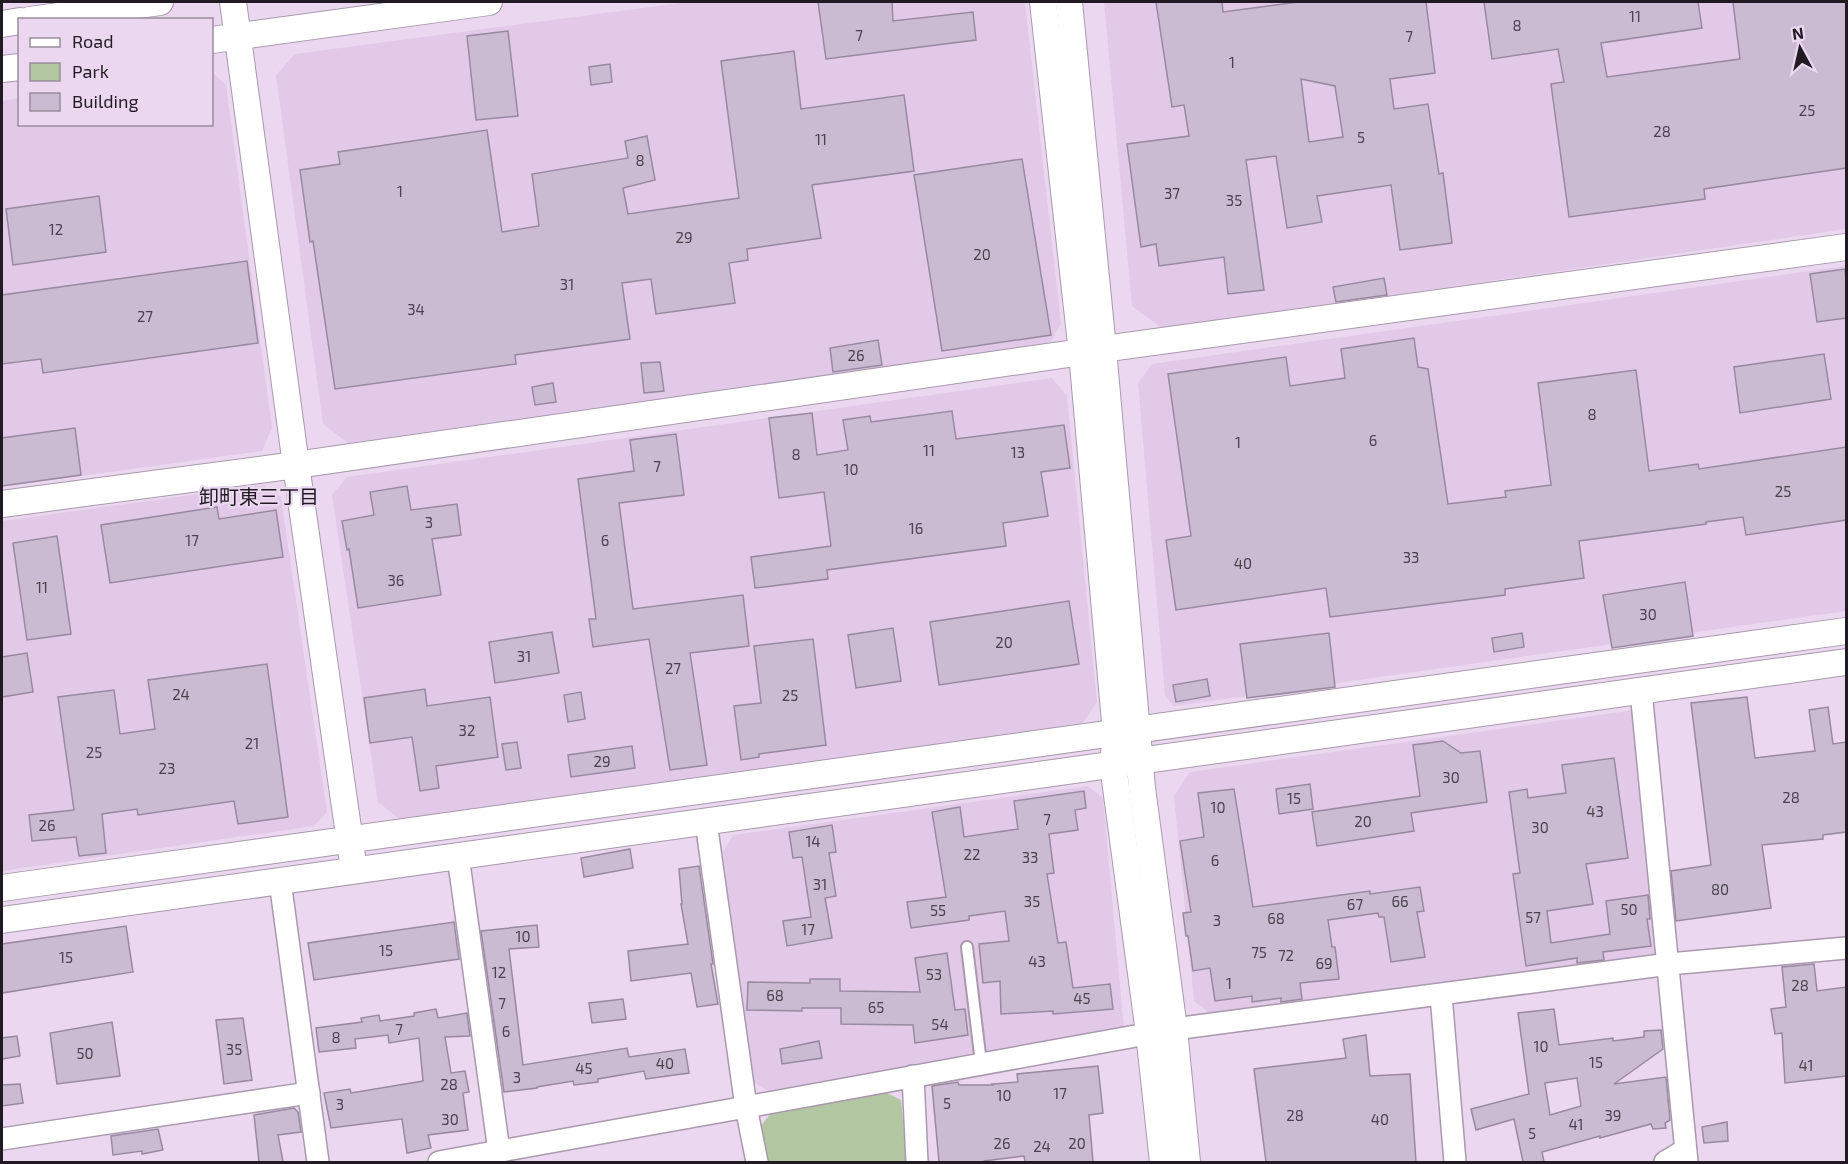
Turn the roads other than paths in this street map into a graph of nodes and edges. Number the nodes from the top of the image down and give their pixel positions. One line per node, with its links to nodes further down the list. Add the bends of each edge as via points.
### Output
1 (160, 2): 6 (street)
2 (233, 2): 9 (street)
3 (489, 2): 9 (street)
4 (1043, 2): 14 (street)
5 (1069, 2): 14 (street)
6 (44, 18)
7 (18, 21): 8 (street)
8 (2, 24)
9 (238, 37): 10 (street); 15 (street)
10 (213, 40)
11 (18, 67): 12 (street)
12 (2, 69)
13 (1846, 247): 14 (street)
14 (1092, 351): 15 (street); 20 (street)
15 (296, 465): 16 (street); 24 (street)
16 (2, 504)
17 (1846, 631): 20 (street)
18 (1846, 662): 19 (street)
19 (1641, 691): 21 (street); 32 (street)
20 (1126, 731): 21 (street); 22 (street); 24 (street)
21 (1140, 760): 22 (street); 34 (street)
22 (1113, 765): 23 (street); 35 (street)
23 (706, 822): 25 (street); 39 (street)
24 (349, 839): 26 (street); 28 (street)
25 (458, 856): 26 (street); 41 (street)
26 (354, 871): 27 (street)
27 (280, 881): 29 (street); 38 (street)
28 (2, 888)
29 (2, 920)
30 (967, 947): 36 (lane)
31 (1846, 948): 32 (street)
32 (1669, 964): 33 (street); 42 (street)
33 (1441, 995): 34 (street); 49 (street)
34 (1174, 1029): 35 (street); 48 (street)
35 (1149, 1033): 36 (street); 47 (street)
36 (981, 1063): 37 (street)
37 (913, 1076): 39 (street); 46 (street)
38 (309, 1093): 40 (street); 43 (street)
39 (746, 1107): 41 (street); 45 (street)
40 (2, 1138)
41 (499, 1151): 44 (street)
42 (1686, 1156): 50 (street)
43 (318, 1162)
44 (439, 1162)
45 (757, 1162)
46 (917, 1162)
47 (1163, 1162)
48 (1187, 1162)
49 (1455, 1162)
50 (1665, 1162)

